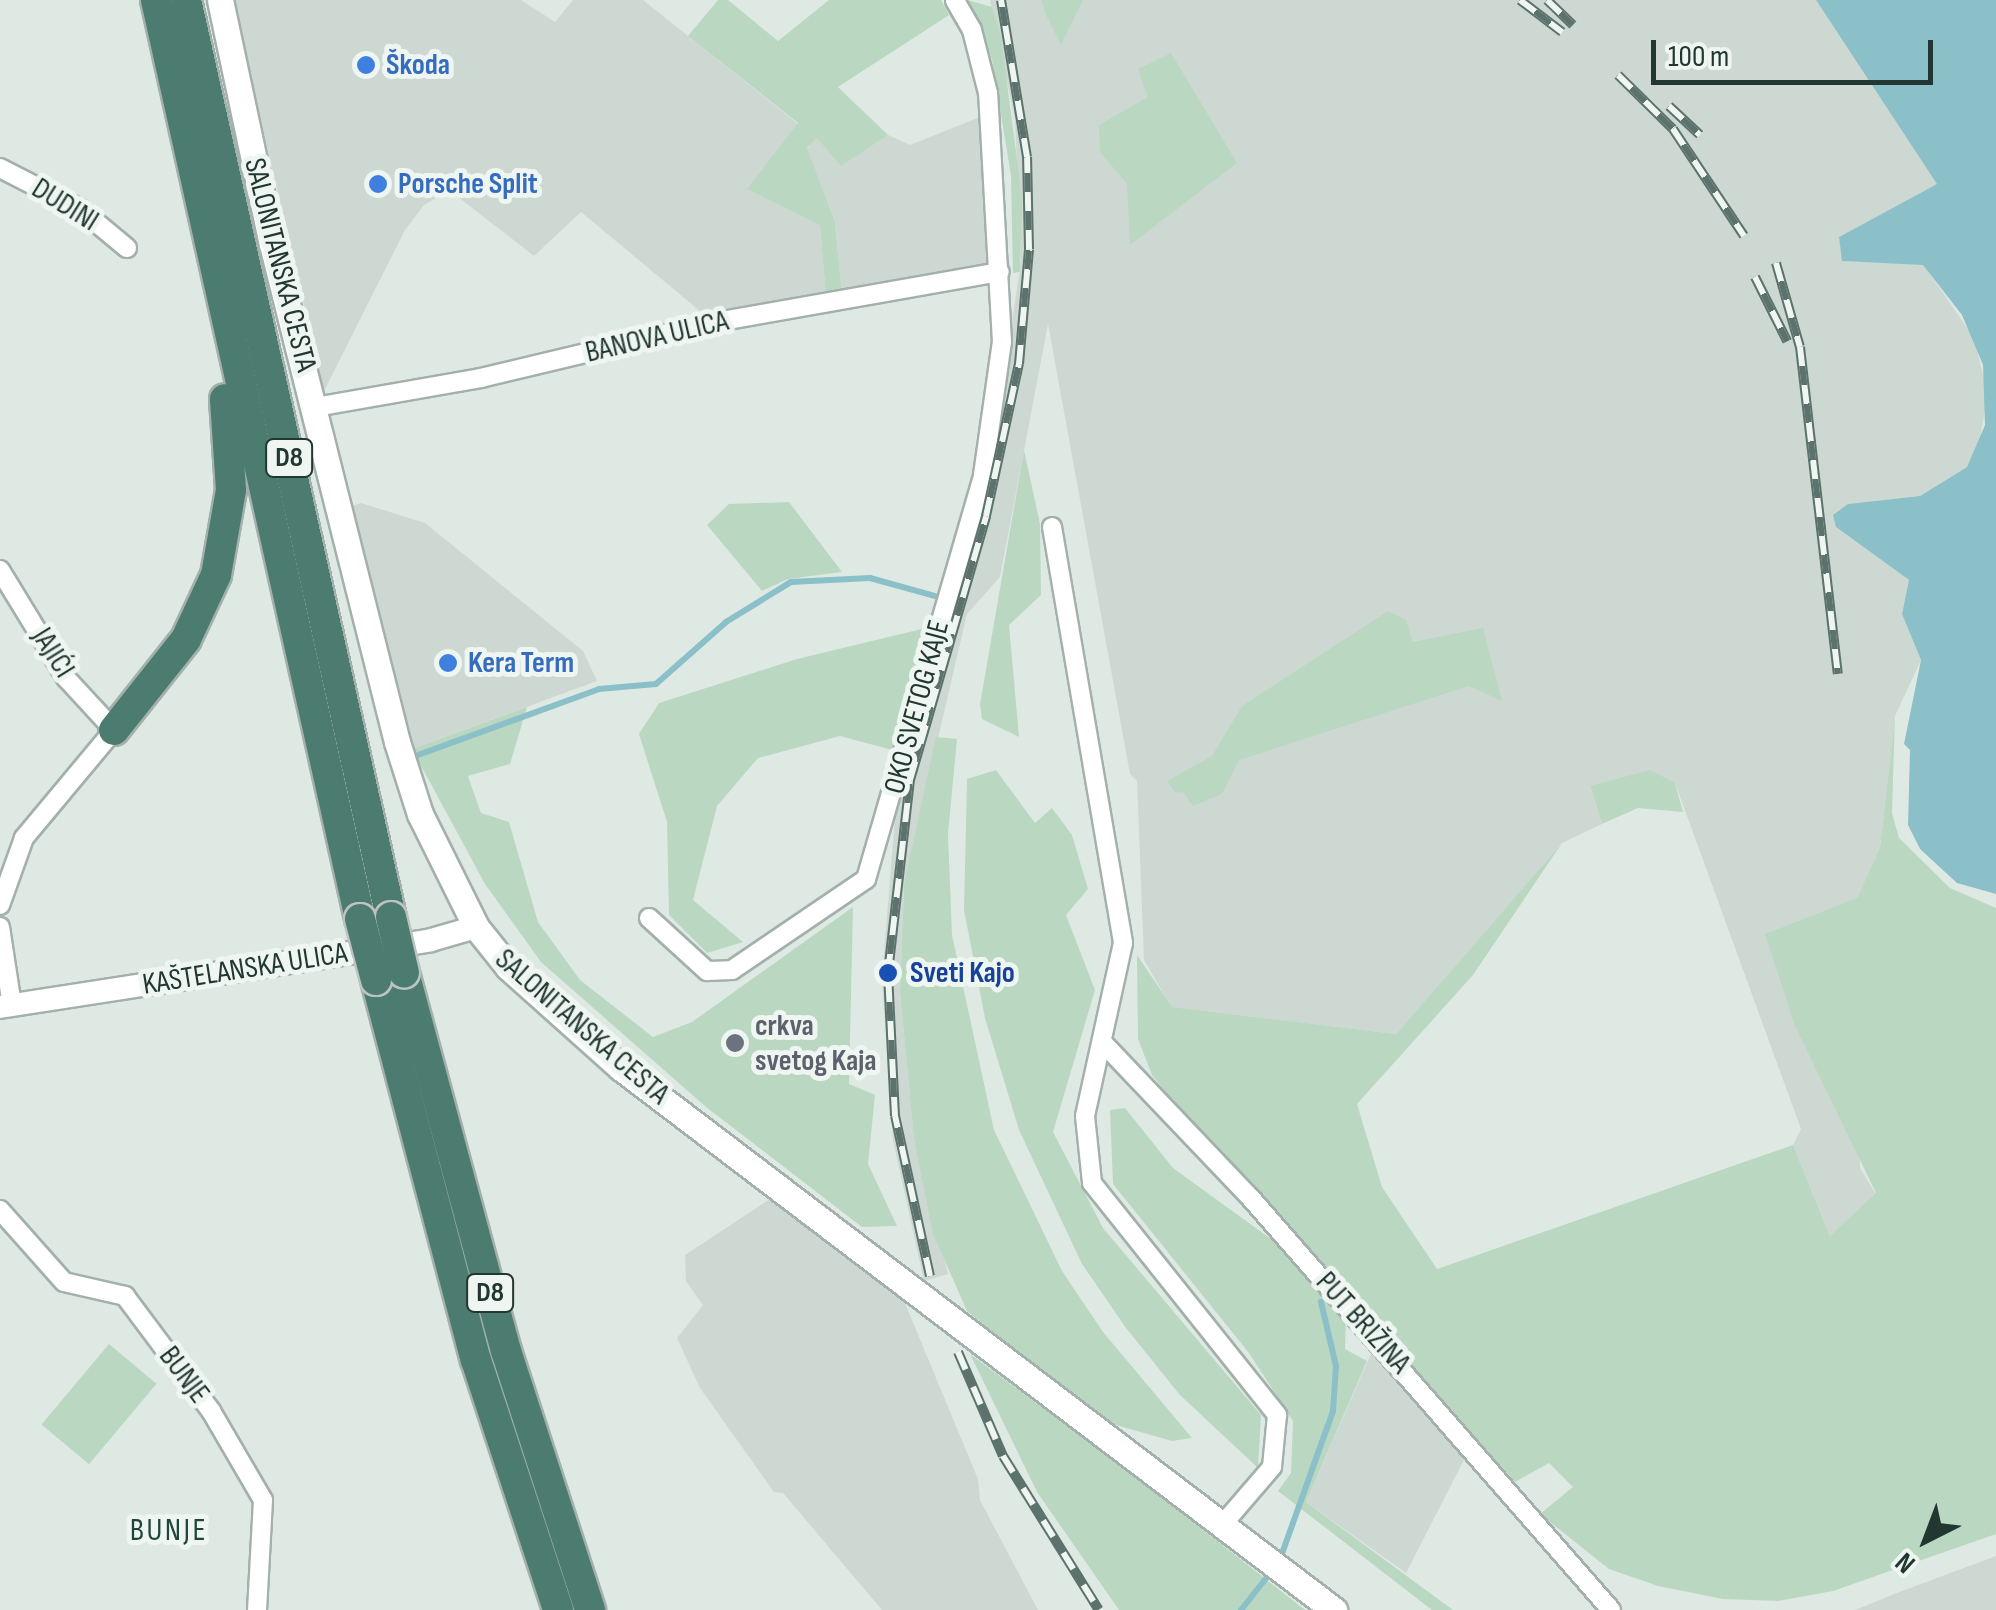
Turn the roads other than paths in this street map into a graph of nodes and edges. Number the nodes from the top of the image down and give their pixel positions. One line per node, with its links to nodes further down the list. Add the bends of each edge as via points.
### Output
1 (156, 0): 8 (highway, D8)
2 (186, 0): 14 (highway, D8)
3 (220, 0): 9 (main road, SALONITANSKA CESTA)
4 (955, 0): 7 (street, OKO SVETOG KAJE, via 972,30 988,93)
5 (0, 168): 6 (street, DUDINI, via 80,209)
6 (127, 248)
7 (1000, 272): 9 (street, BANOVA ULICA, via 716,322 481,378); 15 (street, OKO SVETOG KAJE, via 1002,342 983,475 866,879 732,970 707,972)
8 (225, 314): 12 (highway, via 215,338 230,428 221,558 186,639); 14 (highway, D8)
9 (315, 407): 17 (main road, SALONITANSKA CESTA, via 408,780)
10 (1052, 527): 20 (street, via 1123,944)
11 (0, 570): 12 (street, JAJIĆI, via 66,678)
12 (114, 730): 13 (street, via 24,838)
13 (0, 905)
14 (376, 918): 18 (highway, D8, bridge)
15 (649, 918)
16 (0, 926): 19 (street, KAŠTELANSKA ULICA)
17 (476, 927): 19 (street, KAŠTELANSKA ULICA); 22 (main road, SALONITANSKA CESTA, via 508,967 621,1068)
18 (390, 976): 24 (highway, D8, via 476,1360); 25 (highway, D8)
19 (6, 1006)
20 (1105, 1044): 22 (street, via 1086,1116 1092,1183 1277,1415 1272,1468); 27 (street, PUT BRIŽINA, via 1249,1196)
21 (0, 1210): 23 (street, BUNJE, via 64,1282 124,1296 211,1411 263,1500)
22 (1223, 1524): 26 (main road, SALONITANSKA CESTA)
23 (257, 1610)
24 (558, 1610)
25 (590, 1610)
26 (1334, 1610)
27 (1611, 1610)

